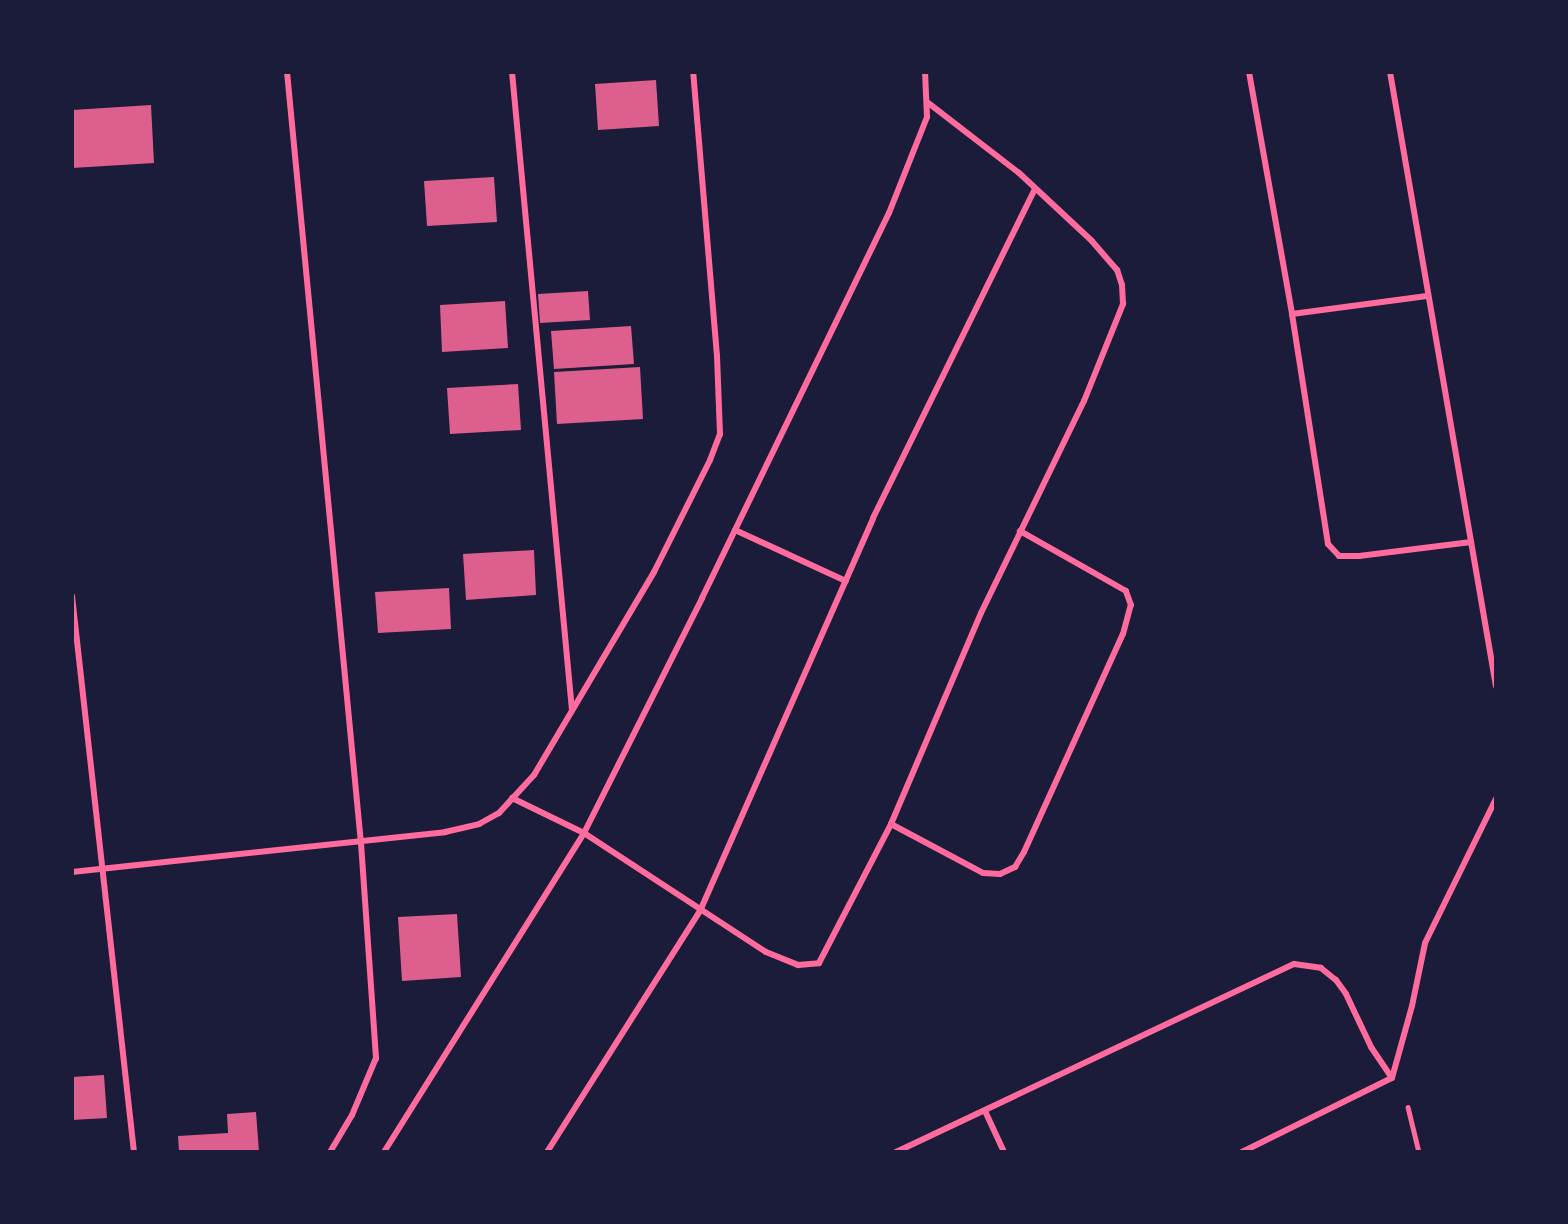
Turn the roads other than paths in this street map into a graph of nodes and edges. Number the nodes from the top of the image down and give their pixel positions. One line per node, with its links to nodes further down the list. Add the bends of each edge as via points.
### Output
1 (287, 72): 22 (street)
2 (512, 72): 17 (street)
3 (693, 72): 17 (street, via 720,434 654,572)
4 (925, 72): 7 (street)
5 (1249, 72): 10 (street)
6 (1390, 72): 9 (street)
7 (927, 102): 8 (street); 11 (street, via 927,117 889,213)
8 (1035, 189): 12 (street, via 1092,241 1117,270 1123,304 1084,401); 14 (street, via 873,518)
9 (1427, 296): 10 (street); 13 (street)
10 (1292, 314): 13 (street, via 1328,544 1339,556 1359,556)
11 (735, 530): 14 (street); 21 (street)
12 (1020, 531): 20 (street); 20 (street, via 1126,591 1131,605 1123,634 1015,867 1000,874 983,873)
13 (1471, 542): 16 (street)
14 (846, 581): 25 (street)
15 (72, 596): 23 (street)
16 (1496, 686)
17 (572, 710): 18 (street, via 534,775)
18 (512, 798): 21 (street); 22 (street, via 499,813 479,824)
19 (1496, 798): 26 (street, via 1425,943)
20 (891, 824): 25 (street, via 819,963 798,965 766,952)
21 (584, 833): 25 (street); 31 (street)
22 (361, 843): 23 (street); 30 (street, via 376,1058 352,1115)
23 (104, 869): 24 (street); 29 (street)
24 (72, 872)
25 (700, 911): 32 (street)
26 (1392, 1077): 28 (street, via 1371,1047 1336,980 1321,968 1294,964); 35 (street)
27 (1408, 1107): 36 (lane)
28 (985, 1111): 33 (street); 34 (street)
29 (134, 1152)
30 (330, 1152)
31 (384, 1152)
32 (547, 1152)
33 (896, 1152)
34 (1004, 1152)
35 (1242, 1152)
36 (1419, 1152)

